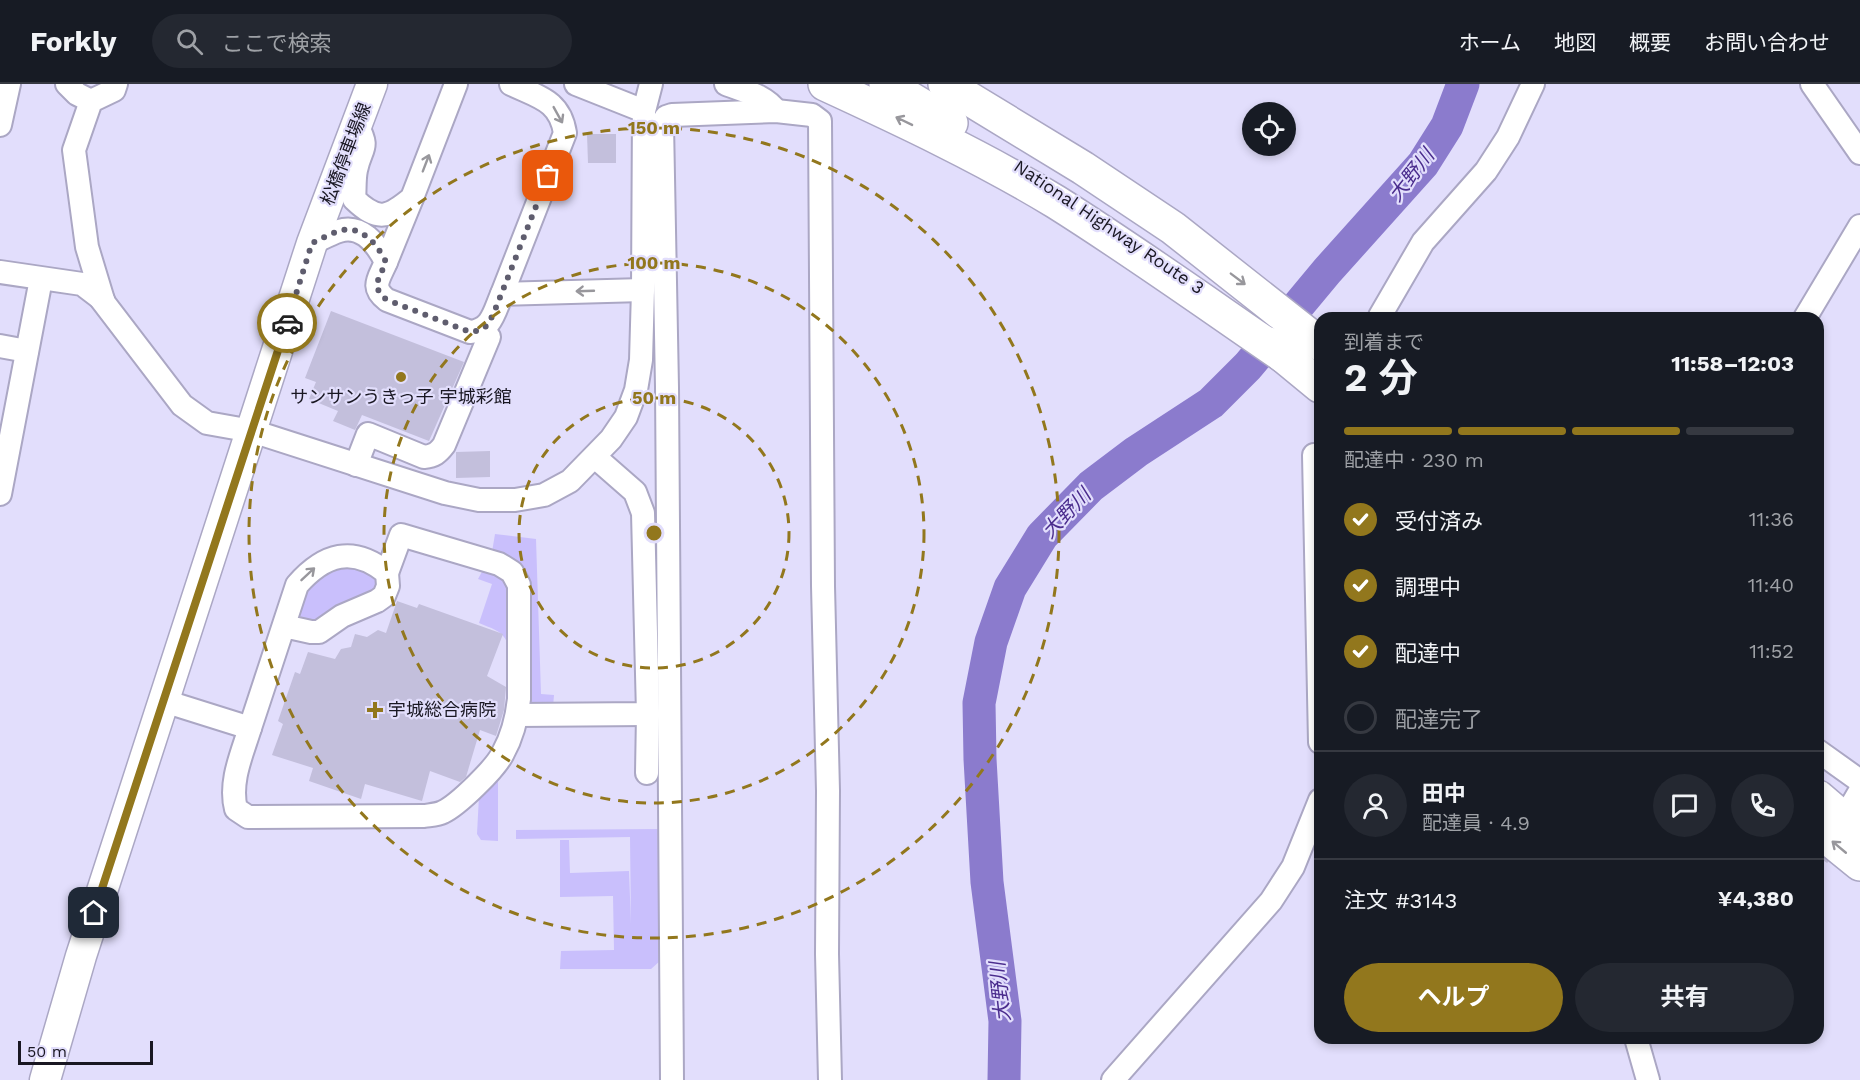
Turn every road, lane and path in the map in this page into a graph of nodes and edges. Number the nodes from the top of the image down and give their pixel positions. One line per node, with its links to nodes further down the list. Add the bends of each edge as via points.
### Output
1 (9, 84): 19 (street)
2 (67, 84): 16 (street)
3 (116, 84): 16 (street, via 114,90)
4 (372, 84): 20 (main road, 松橋停車場線)
5 (456, 84): 22 (street, one-way to 5)
6 (511, 84): 30 (street, one-way to 30, via 553,105 561,114 565,134)
7 (576, 84): 17 (street)
8 (651, 84): 17 (street)
9 (726, 84): 18 (street, via 761,97)
10 (886, 84): 25 (highway, National Highway Route 3, via 1023,168)
11 (945, 84): 25 (highway, National Highway Route 3, via 1083,168)
12 (984, 84): 25 (highway, via 1131,185)
13 (1533, 84): 32 (street, via 1508,137 1486,171 1423,242)
14 (1812, 84): 21 (street)
15 (819, 100): 18 (street); 25 (highway, one-way to 15, via 1044,196 916,127); 60 (street)
16 (91, 101): 31 (street, via 74,150 87,247)
17 (645, 111): 29 (street)
18 (776, 111): 59 (street, via 672,115 662,124 668,399)
19 (0, 125)
20 (357, 125): 22 (street, via 365,147 356,170 354,199 369,213 386,215); 24 (main road, 松橋停車場線)
21 (1860, 153)
22 (412, 198): 26 (street)
23 (1860, 226): 33 (street)
24 (312, 243): 26 (street, via 350,229 373,240); 39 (main road, 松橋停車場線)
25 (1179, 255): 35 (highway, National Highway Route 3, one-way to 35); 38 (highway, National Highway Route 3)
26 (386, 262): 30 (street, via 376,285 379,294 470,332 481,331 488,325)
27 (0, 272): 28 (street)
28 (41, 279): 31 (street, via 82,284); 37 (street)
29 (643, 290): 30 (street, one-way to 30); 40 (street, via 636,390 626,417)
30 (502, 294)
31 (101, 299): 39 (street, via 182,405 207,423)
32 (1382, 312)
33 (1809, 312)
34 (489, 337): 41 (street, via 439,452 424,457 368,434)
35 (1313, 338)
36 (0, 346): 37 (street)
37 (27, 351): 42 (street)
38 (1314, 381)
39 (252, 431): 41 (street); 45 (main road, 松橋停車場線)
40 (595, 457): 41 (street, via 570,481 544,495 515,500 479,500 445,493); 46 (street, via 635,492 643,513)
41 (356, 465)
42 (0, 494)
43 (387, 573): 44 (street, via 384,596 342,615 319,632); 44 (street, one-way to 43, via 297,585 311,569 337,556 374,562); 47 (street, via 401,535 499,564 512,572 519,585)
44 (284, 626): 48 (street)
45 (164, 701): 48 (street); 58 (main road, 松橋停車場線)
46 (648, 714): 47 (street); 50 (street)
47 (517, 715): 48 (street, via 498,762 456,805 424,816 248,817 236,809 232,796)
48 (250, 728)
49 (1824, 755): 51 (street)
50 (647, 773)
51 (1860, 781)
52 (1824, 799): 53 (highway)
53 (1858, 809)
54 (1314, 815): 61 (street, via 1293,867 1271,901)
55 (1824, 835): 56 (highway, one-way to 55)
56 (1860, 864)
57 (1638, 1044): 62 (street)
58 (45, 1080)
59 (672, 1080)
60 (830, 1080)
61 (1113, 1080)
62 (1648, 1080)

